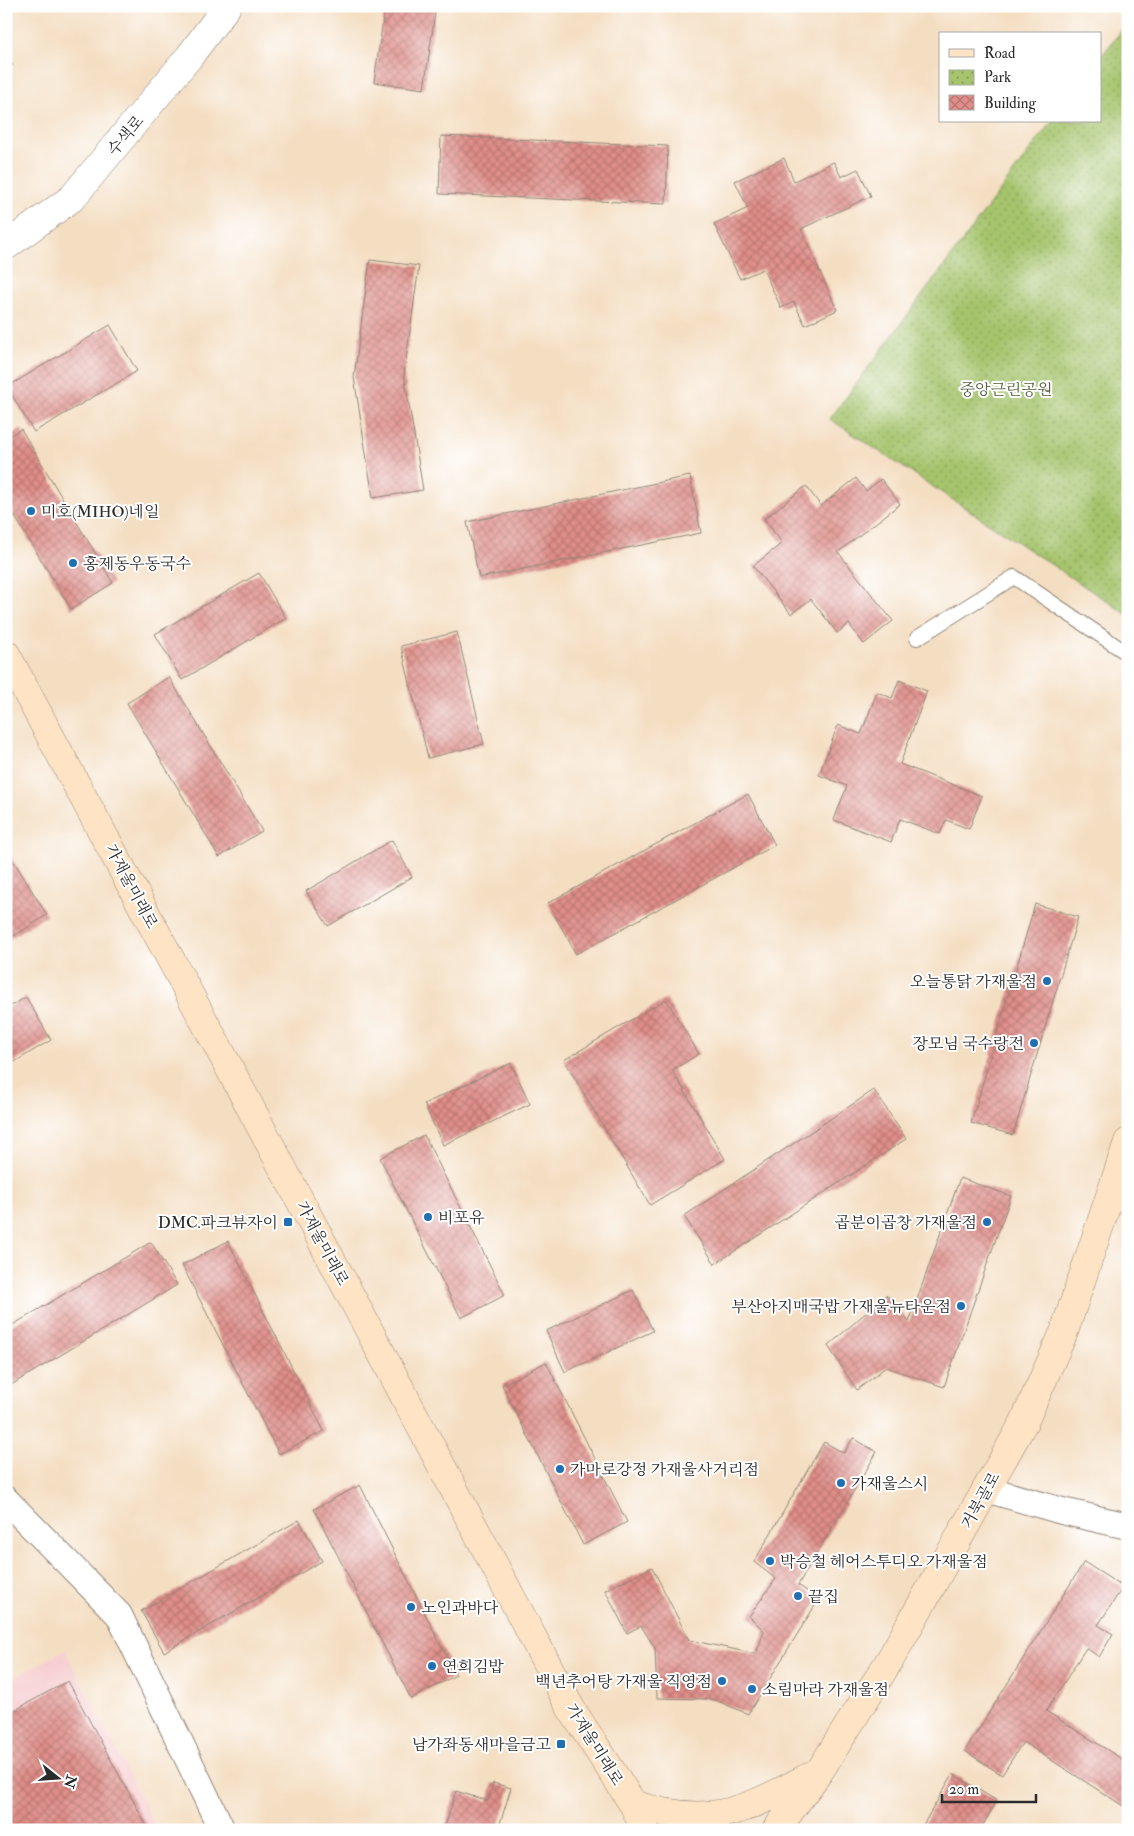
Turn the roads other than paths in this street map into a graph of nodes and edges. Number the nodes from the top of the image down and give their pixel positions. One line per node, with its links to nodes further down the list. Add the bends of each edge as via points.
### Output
1 (227, 6): 2 (street, 수색로, via 72,198)
2 (6, 246)
3 (917, 638): 5 (lane, via 1014,578)
4 (6, 654): 11 (main road, 가재울미래로, via 570,1707)
5 (1128, 654)
6 (1128, 1142): 7 (main road, 거북골로, via 1064,1332 1024,1422)
7 (986, 1489): 9 (street); 10 (main road, 거북골로, via 891,1658)
8 (6, 1500): 12 (street, via 119,1615)
9 (1128, 1526)
10 (819, 1772): 11 (main road, via 738,1810 690,1816); 14 (main road, 거북골로)
11 (633, 1804): 13 (main road, 가재울미래로)
12 (222, 1830)
13 (645, 1830)
14 (776, 1830)

